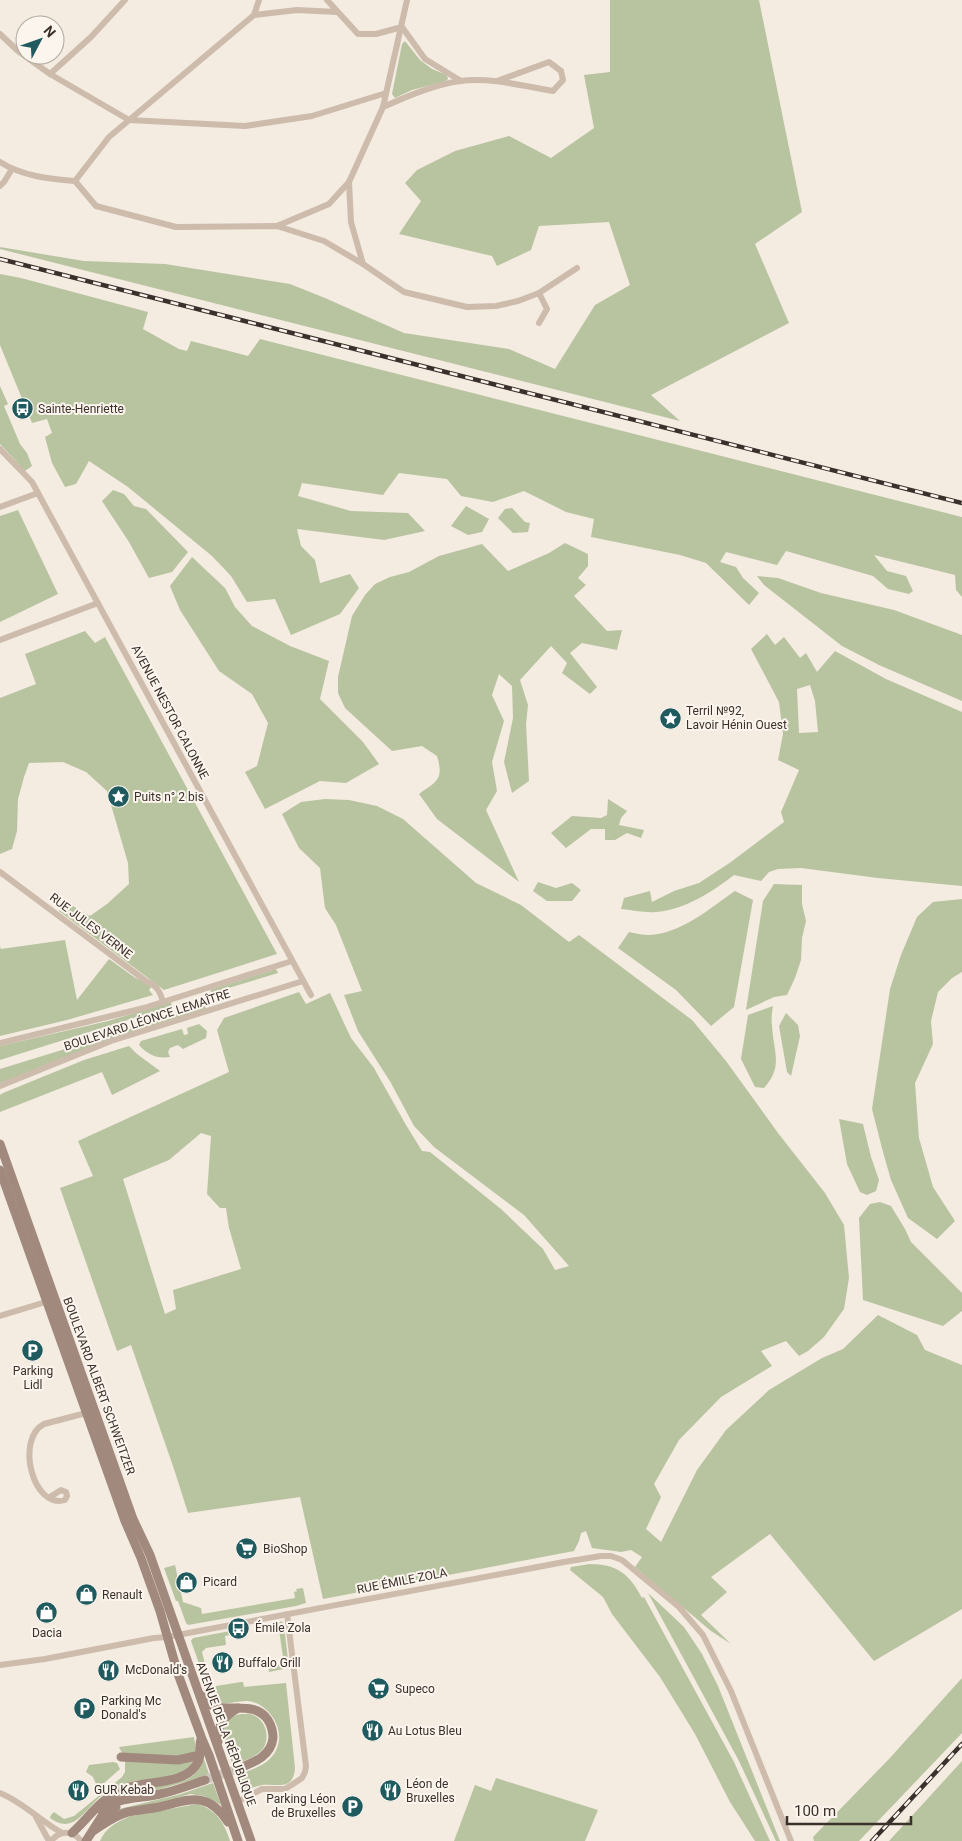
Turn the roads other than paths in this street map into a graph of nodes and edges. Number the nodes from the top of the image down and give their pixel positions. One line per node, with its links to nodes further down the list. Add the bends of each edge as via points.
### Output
1 (125, 0): 9 (street)
2 (259, 0): 6 (street)
3 (326, 0): 5 (street)
4 (407, 0): 7 (street)
5 (338, 12): 6 (street, via 296,10); 7 (street, via 358,34 376,34)
6 (254, 15): 14 (street)
7 (402, 27): 10 (street, via 425,59); 12 (street)
8 (0, 34): 9 (street)
9 (50, 74): 14 (street)
10 (461, 81): 11 (street); 13 (street, via 422,90)
11 (497, 81): 11 (street, via 553,91 563,80 561,71 549,62)
12 (386, 93): 13 (street); 14 (street, via 312,116 245,126)
13 (383, 107): 18 (street)
14 (129, 120): 17 (street, via 108,137)
15 (0, 162): 16 (street)
16 (12, 169): 17 (street, via 28,175); 19 (street)
17 (75, 181): 20 (street, via 96,206 176,227)
18 (349, 182): 20 (street, via 329,204); 21 (street, via 350,222)
19 (0, 186)
20 (276, 226): 21 (street, via 324,241)
21 (363, 264): 23 (street, via 404,292 467,307 496,306)
22 (577, 268): 23 (street)
23 (539, 293): 24 (street, via 547,309)
24 (539, 322)
25 (0, 449): 26 (street, AVENUE NESTOR CALONNE, via 32,482)
26 (38, 493): 27 (street); 28 (street, AVENUE NESTOR CALONNE)
27 (0, 507)
28 (98, 603): 29 (street); 31 (street, AVENUE NESTOR CALONNE)
29 (0, 640)
30 (0, 872): 34 (street, RUE JULES VERNE, via 154,985)
31 (292, 961): 32 (street, AVENUE NESTOR CALONNE); 34 (street, BOULEVARD LÉONCE LEMAÎTRE)
32 (303, 981): 33 (street, AVENUE NESTOR CALONNE); 36 (street, BOULEVARD LÉONCE LEMAÎTRE, via 111,1041)
33 (311, 995)
34 (163, 1002): 35 (street, BOULEVARD LÉONCE LEMAÎTRE)
35 (0, 1043)
36 (0, 1086)
37 (0, 1147): 39 (main road, BOULEVARD ALBERT SCHWEITZER)
38 (0, 1170): 39 (main road, BOULEVARD ALBERT SCHWEITZER)
39 (51, 1301): 40 (street); 41 (main road, BOULEVARD ALBERT SCHWEITZER)
40 (0, 1316)
41 (90, 1412): 42 (street, via 44,1424 31,1438 33,1475 41,1492); 44 (main road, BOULEVARD ALBERT SCHWEITZER, via 150,1555); 45 (main road, BOULEVARD ALBERT SCHWEITZER, via 125,1521)
42 (50, 1497)
43 (287, 1614): 44 (street, RUE ÉMILE ZOLA); 57 (street, via 305,1772 302,1778 284,1788 262,1789); 69 (street, RUE ÉMILE ZOLA, via 600,1556 614,1557 628,1564 679,1607 703,1634 731,1691)
44 (178, 1634): 45 (street, RUE ÉMILE ZOLA); 47 (main road, AVENUE DE LA RÉPUBLIQUE)
45 (168, 1637): 46 (street, RUE ÉMILE ZOLA); 49 (main road, AVENUE DE LA RÉPUBLIQUE)
46 (0, 1665)
47 (198, 1692): 48 (main road, via 212,1706); 50 (main road, AVENUE DE LA RÉPUBLIQUE)
48 (238, 1708): 50 (main road, via 218,1729); 53 (main road, via 263,1714 273,1736 270,1748 261,1758)
49 (202, 1739): 51 (main road); 60 (main road, AVENUE DE LA RÉPUBLIQUE)
50 (217, 1746): 57 (main road, AVENUE DE LA RÉPUBLIQUE)
51 (200, 1754): 52 (main road, via 178,1760); 59 (main road, via 194,1768 182,1777 125,1788 98,1804)
52 (121, 1757)
53 (237, 1769)
54 (205, 1780): 56 (main road)
55 (0, 1793): 58 (street)
56 (142, 1798): 59 (main road, via 117,1800); 61 (main road, via 107,1811)
57 (237, 1802): 68 (main road, AVENUE DE LA RÉPUBLIQUE)
58 (36, 1816): 62 (street); 64 (street)
59 (88, 1817): 63 (main road)
60 (232, 1826): 61 (main road, via 218,1809 188,1799 127,1812); 67 (main road, AVENUE DE LA RÉPUBLIQUE)
61 (93, 1831): 66 (main road)
62 (62, 1833): 63 (street); 64 (street)
63 (72, 1833): 65 (street)
64 (50, 1841)
65 (81, 1841)
66 (86, 1841)
67 (238, 1841)
68 (251, 1841)
69 (791, 1841)

